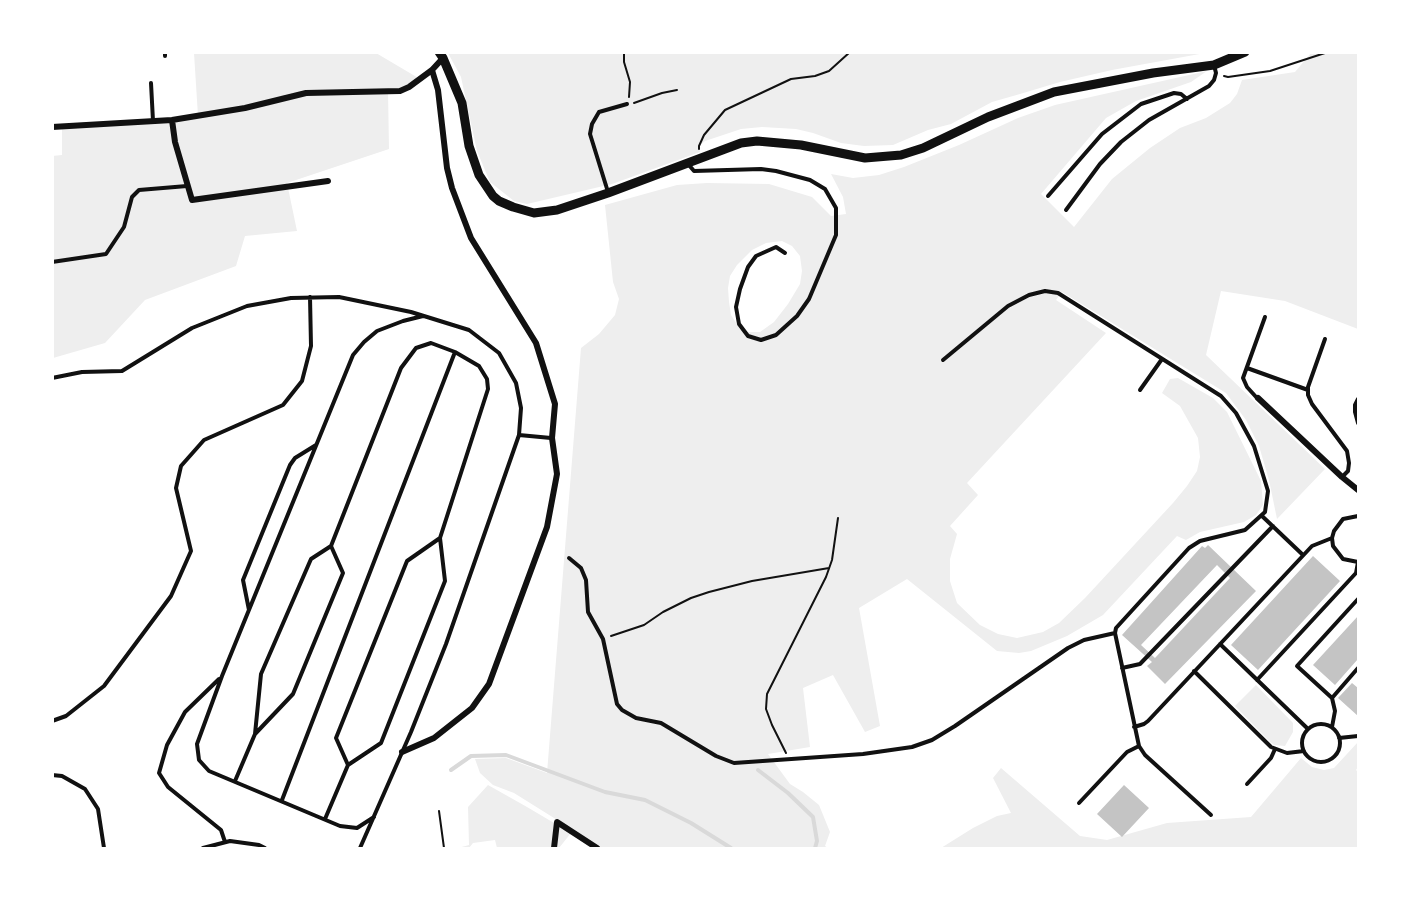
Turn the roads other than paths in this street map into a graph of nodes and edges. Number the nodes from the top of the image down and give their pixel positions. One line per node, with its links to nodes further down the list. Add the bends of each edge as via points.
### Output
1 (1245, 52): 3 (street)
2 (441, 55): 4 (street); 14 (street, via 462,103 469,146 493,196 534,213 557,210)
3 (1215, 69): 6 (lane, via 1209,86); 11 (street, via 1153,73 1054,92 902,155 865,158 757,141)
4 (432, 70): 8 (street, via 400,91 306,93); 34 (street, via 452,188 471,238 536,343 555,404)
5 (152, 83): 9 (lane)
6 (1187, 100): 15 (lane, via 1174,93 1141,104 1102,134); 16 (lane, via 1149,120 1121,142)
7 (627, 104): 14 (lane, via 599,112 592,124 590,134)
8 (172, 120): 9 (street); 13 (street)
9 (153, 122): 10 (street)
10 (52, 128)
11 (688, 163): 14 (street); 17 (lane, via 694,171 761,169 810,180 825,189 836,208 836,235 809,299 776,335 760,340 748,336 739,324 736,307 748,267 756,256 776,247)
12 (328, 181): 13 (street, via 192,200)
13 (188, 186): 18 (lane, via 139,190 132,197 124,227 106,254)
14 (608, 193)
15 (1048, 196)
16 (1066, 210)
17 (785, 253)
18 (52, 262)
19 (310, 297): 20 (lane, via 339,297); 27 (lane, via 247,306 192,328 122,371); 57 (lane, via 311,346 302,381 283,405 204,440 182,466 176,488 191,551 171,596 104,686 66,716)
20 (423, 316): 33 (lane, via 469,330 499,353 516,383); 35 (lane, via 377,331 353,355)
21 (1265, 317): 26 (lane)
22 (1325, 339): 29 (lane)
23 (455, 352): 41 (lane, via 478,366 487,379 488,389); 43 (lane, via 432,343 416,348 401,368); 72 (lane)
24 (1162, 359): 25 (lane, via 1058,293 1045,291 1008,306); 28 (lane); 38 (lane, via 1221,396 1236,413 1254,446 1268,491 1268,504)
25 (943, 360)
26 (1247, 368): 29 (lane); 30 (lane, via 1246,387)
27 (52, 378)
28 (1140, 390)
29 (1308, 390): 36 (lane, via 1312,404 1347,451 1348,471)
30 (1258, 398): 36 (street)
31 (1359, 399): 32 (lane, via 1355,405)
32 (1359, 423)
33 (519, 435): 34 (lane); 67 (lane, via 446,644)
34 (552, 438): 67 (street, via 557,474 547,527 489,684 472,708 434,738)
35 (316, 444): 48 (lane); 48 (lane, via 290,465 243,580)
36 (1342, 477): 37 (street)
37 (1359, 490)
38 (1262, 516): 40 (lane); 49 (lane, via 1245,530 1200,541 1190,548)
39 (1359, 516): 42 (lane, via 1343,519)
40 (1273, 526): 44 (lane); 51 (lane, via 1140,664)
41 (440, 538): 68 (lane, via 445,581 381,743); 68 (lane, via 407,561 336,738)
42 (1332, 538): 44 (lane, via 1312,546); 46 (lane, via 1343,559)
43 (332, 546): 61 (lane, via 311,559 261,674); 61 (lane, via 343,573 293,694)
44 (1303, 555): 50 (lane)
45 (569, 558): 49 (lane, via 581,568 586,580 588,612 603,639 617,704 636,718 661,723 734,763 912,747 955,726 1068,648)
46 (1358, 562): 55 (lane, via 1356,573)
47 (1359, 599): 56 (lane, via 1297,666)
48 (249, 610): 54 (lane)
49 (1115, 633): 51 (lane)
50 (1220, 644): 53 (lane); 55 (lane)
51 (1122, 668): 58 (lane)
52 (1359, 668): 56 (lane)
53 (1194, 671): 58 (lane, via 1144,724); 65 (lane)
54 (222, 676): 70 (lane, via 197,744 198,760 209,771); 77 (lane, via 185,712 166,746 159,773 168,787 221,830)
55 (1257, 680): 60 (lane)
56 (1332, 698): 59 (lane)
57 (52, 721)
58 (1134, 727): 64 (lane)
59 (1332, 727): 60 (lane, via 1319,724); 63 (lane)
60 (1308, 729): 66 (lane, via 1302,740)
61 (255, 734): 70 (lane)
62 (1359, 736): 63 (lane)
63 (1339, 738): 66 (lane, via 1338,751 1329,759 1318,761)
64 (1140, 746): 73 (lane, via 1127,752); 74 (lane)
65 (1275, 749): 66 (lane, via 1287,753); 71 (lane)
66 (1304, 751)
67 (402, 752): 75 (lane)
68 (348, 765): 76 (lane)
69 (52, 775): 78 (lane, via 85,789 98,809)
70 (235, 781): 72 (lane)
71 (1247, 784)
72 (282, 800): 76 (lane)
73 (1079, 803)
74 (1211, 815)
75 (374, 818): 76 (lane, via 357,828); 81 (lane)
76 (325, 819)
77 (225, 842): 79 (lane); 80 (lane)
78 (104, 849)
79 (203, 849)
80 (266, 849)
81 (360, 849)
82 (554, 849): 83 (street, via 557,822)
83 (597, 849)

